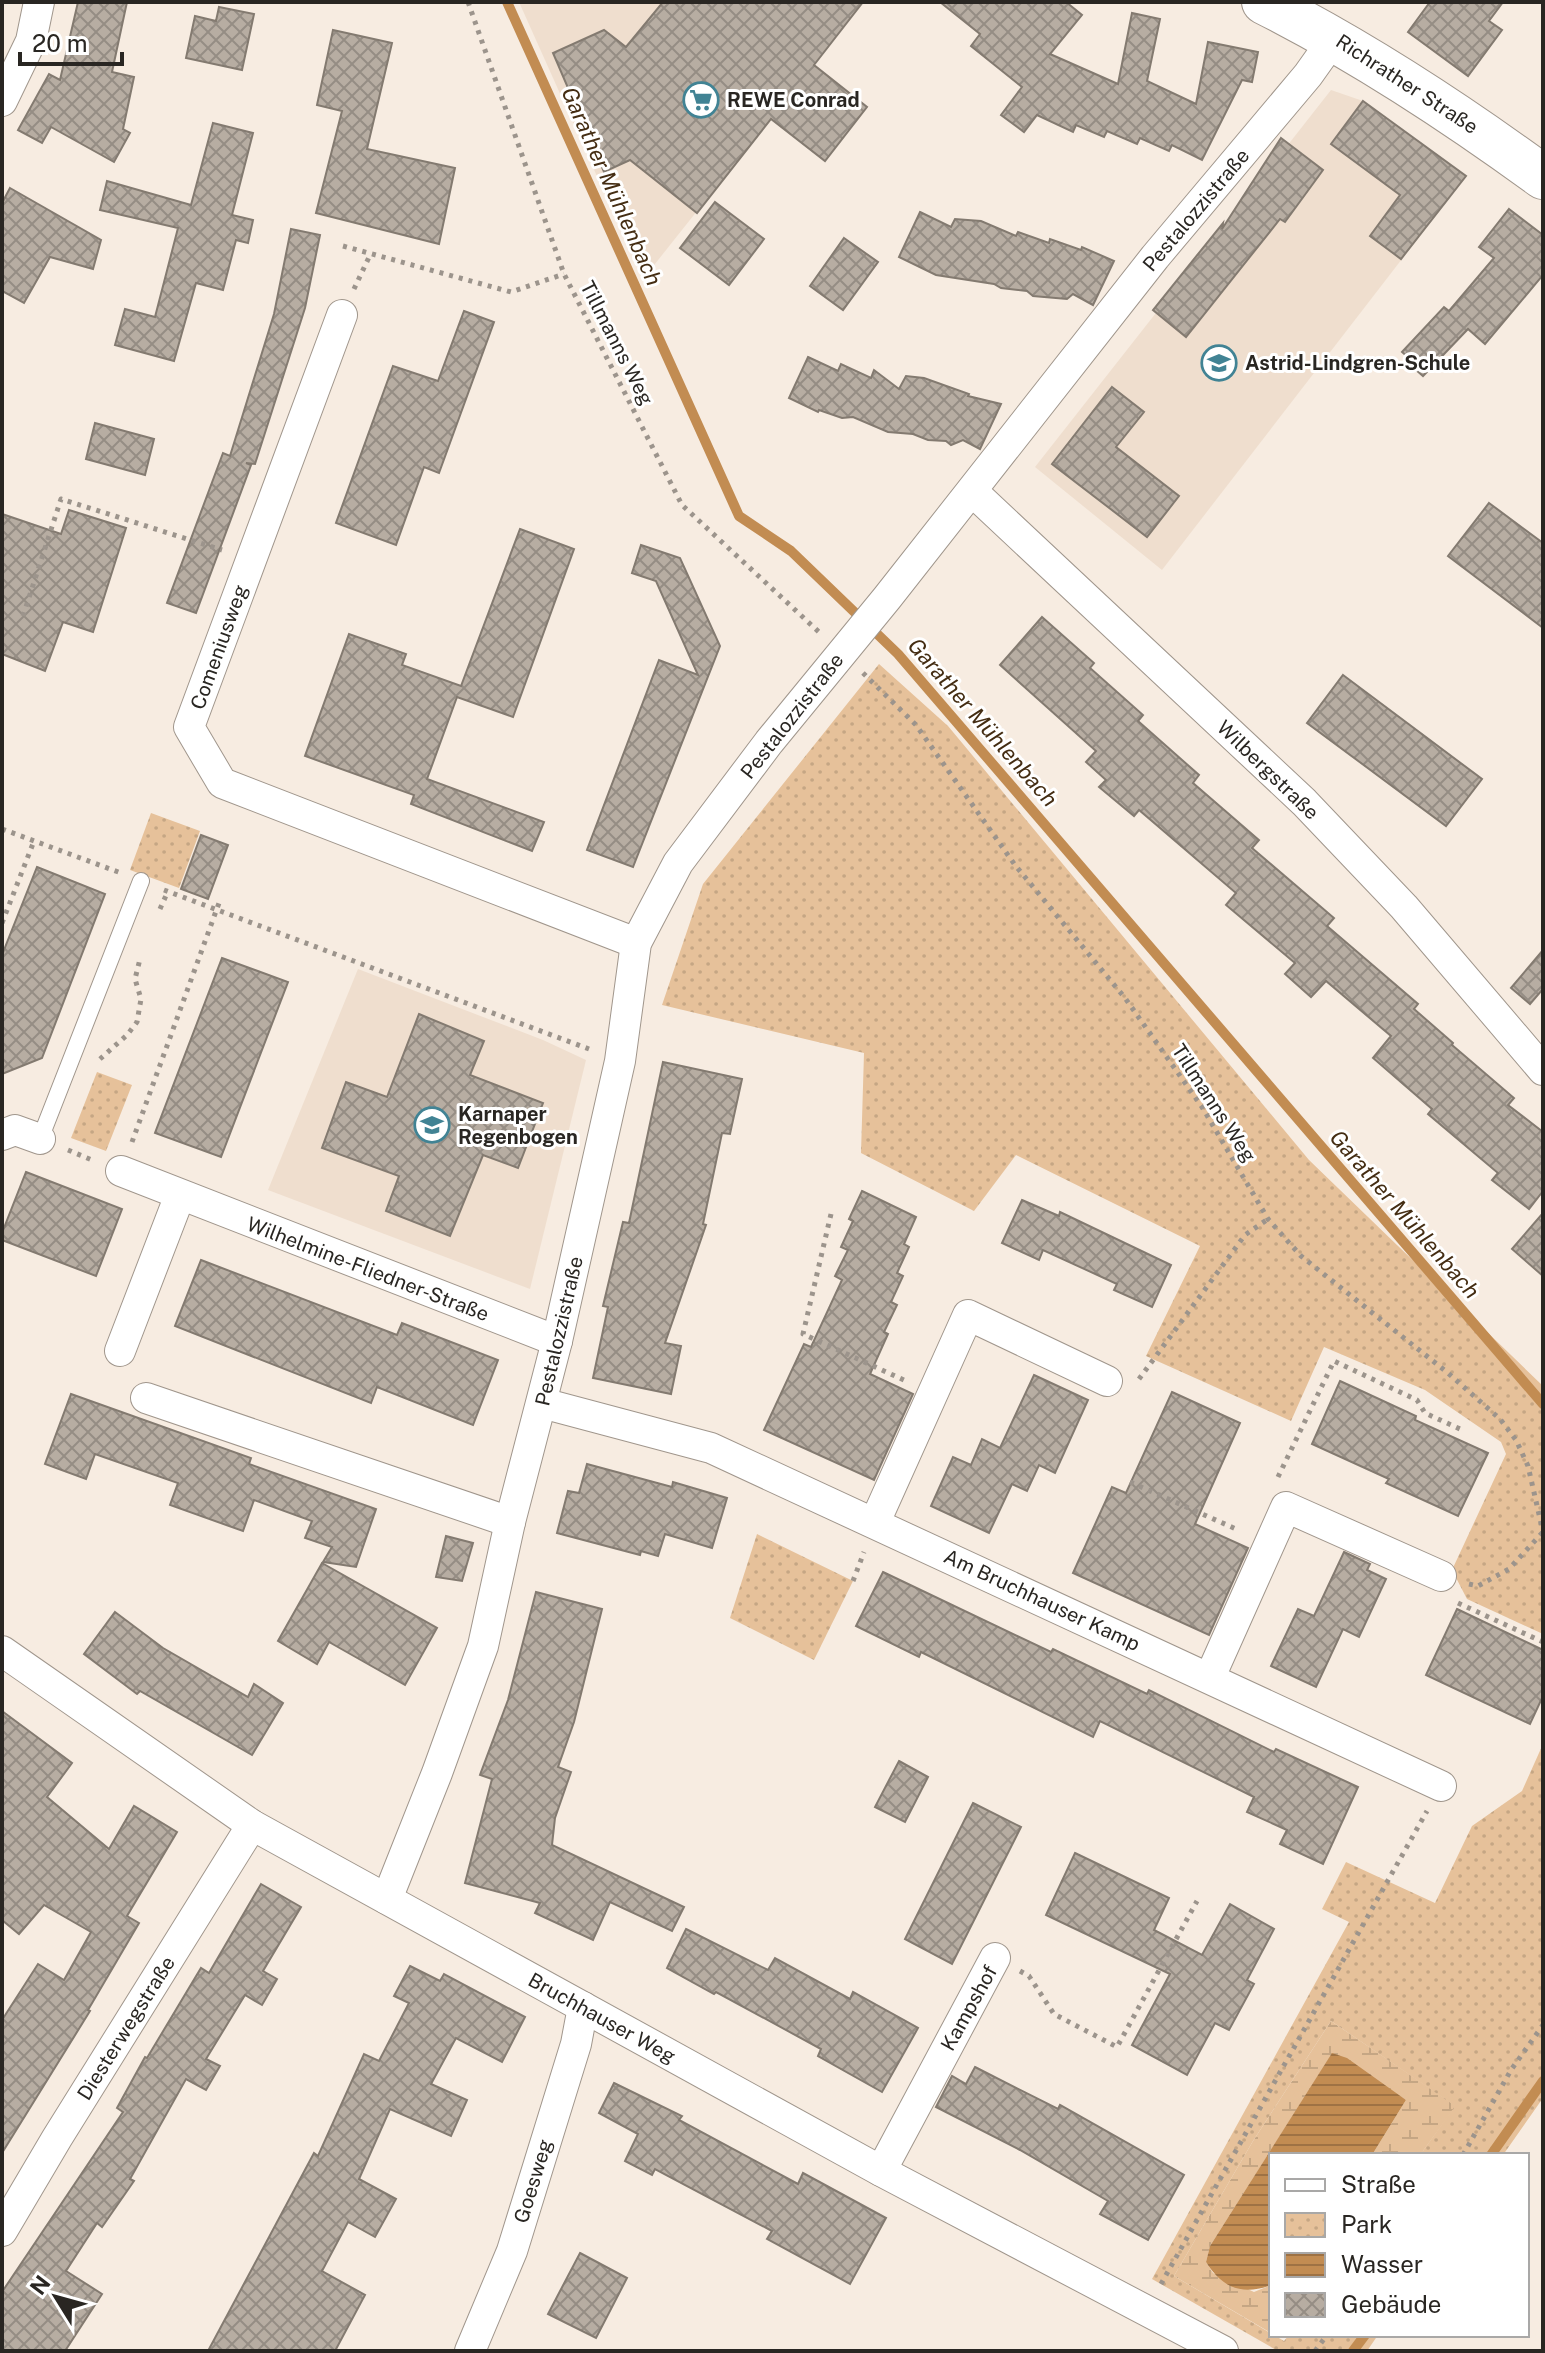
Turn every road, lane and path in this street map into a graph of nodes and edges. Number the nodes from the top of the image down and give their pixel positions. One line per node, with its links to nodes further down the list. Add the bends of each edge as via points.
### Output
1 (39, 2): 5 (street, via 31,41)
2 (468, 2): 8 (path, Tillmanns Weg)
3 (1264, 2): 4 (main road, Richrather Straße)
4 (1335, 37): 6 (main road, Richrather Straße); 10 (street, Pestalozzistraße)
5 (2, 101)
6 (1543, 177)
7 (343, 246): 8 (path, via 511,292)
8 (564, 274): 13 (path, Tillmanns Weg, via 682,505)
9 (342, 315): 22 (street, Comeniusweg, via 189,727 222,783)
10 (972, 491): 13 (street, Pestalozzistraße, via 887,598); 26 (street, Wilbergstraße, via 1304,802 1404,907)
11 (231, 553): 12 (path, via 61,499)
12 (23, 616)
13 (844, 637): 22 (street, Pestalozzistraße, via 678,863)
14 (863, 672): 32 (path, Tillmanns Weg, via 916,725 1015,865 1125,998 1202,1107)
15 (2, 829): 16 (path)
16 (34, 841): 17 (path); 21 (path)
17 (141, 881): 18 (path); 28 (lane)
18 (168, 891): 19 (path); 20 (path)
19 (218, 906): 24 (path); 29 (path)
20 (159, 912)
21 (2, 923)
22 (636, 943): 33 (street, Pestalozzistraße, via 620,1061)
23 (141, 955): 25 (path, via 135,979 141,999 137,1022)
24 (598, 1052)
25 (98, 1061)
26 (1543, 1070)
27 (2, 1135): 28 (street, via 15,1130)
28 (40, 1139): 29 (path)
29 (121, 1171): 30 (street, Wilhelmine-Fliedner-Straße)
30 (180, 1195): 33 (street, Wilhelmine-Fliedner-Straße); 34 (street)
31 (831, 1214): 36 (path, via 803,1334)
32 (1268, 1219): 35 (path, via 1245,1235 1137,1382 1121,1387); 45 (path, Tillmanns Weg, via 1301,1256 1500,1419 1528,1466)
33 (557, 1341): 38 (street, Pestalozzistraße)
34 (120, 1351)
35 (1107, 1381): 36 (street, via 968,1315)
36 (933, 1393): 43 (street)
37 (146, 1398): 42 (street)
38 (542, 1403): 42 (street, Pestalozzistraße); 43 (street, Am Bruchhauser Kamp, via 711,1448)
39 (1460, 1429): 41 (path, via 1425,1413 1417,1400 1334,1361 1274,1485)
40 (1130, 1482): 44 (path)
41 (1286, 1507): 46 (street); 49 (street)
42 (510, 1522): 52 (street, Pestalozzistraße, via 483,1646)
43 (875, 1522): 49 (street, Am Bruchhauser Kamp)
44 (1236, 1529)
45 (1543, 1532): 46 (path, via 1509,1569 1478,1586)
46 (1441, 1576): 47 (path, via 1453,1601)
47 (1543, 1642)
48 (2, 1651): 51 (street, Bruchhauser Weg)
49 (1210, 1677): 50 (street, Am Bruchhauser Kamp)
50 (1441, 1786): 60 (path)
51 (252, 1825): 52 (street, Bruchhauser Weg); 59 (street, Diesterwegstraße)
52 (387, 1899): 55 (street, Bruchhauser Weg)
53 (1197, 1901): 54 (path, Kampshof, via 1117,2047 1054,2014 1029,1976)
54 (995, 1958): 58 (street, Kampshof)
55 (583, 2007): 58 (street, Bruchhauser Weg); 61 (street, Goesweg, via 512,2251)
56 (1543, 2025): 57 (path)
57 (1464, 2153)
58 (881, 2171): 60 (street, Bruchhauser Weg)
59 (2, 2231)
60 (1146, 2313): 62 (street, Bruchhauser Weg)
61 (470, 2351)
62 (1223, 2351)

